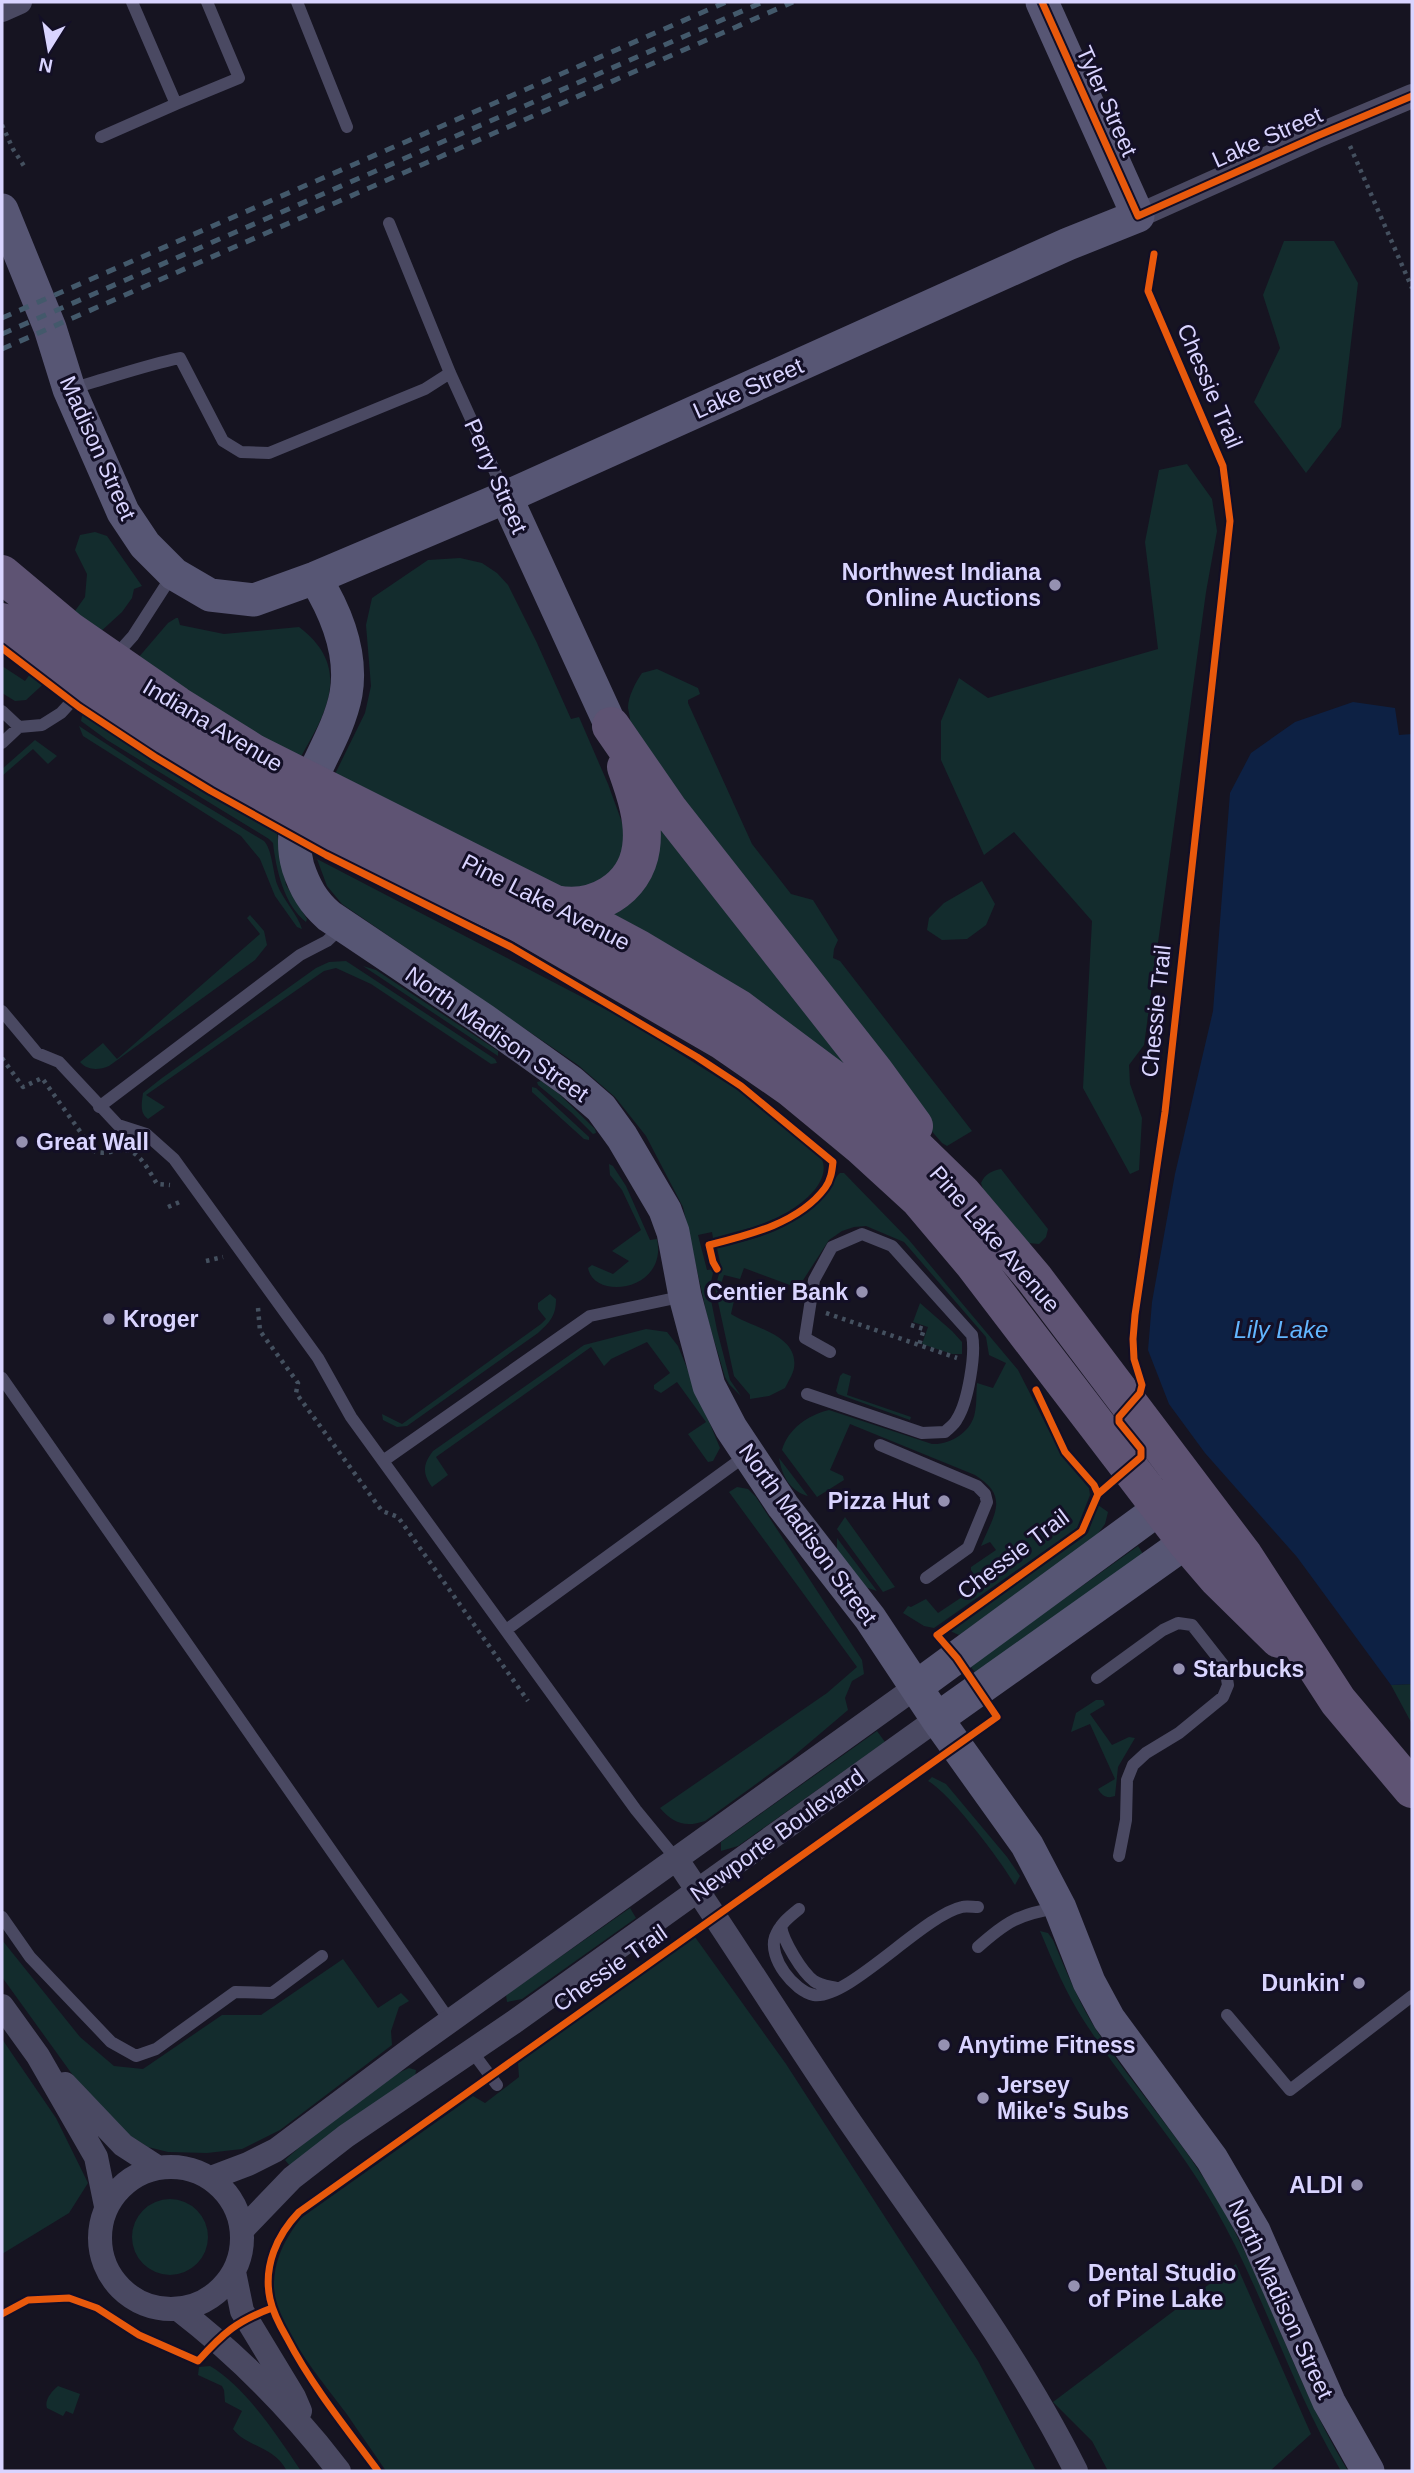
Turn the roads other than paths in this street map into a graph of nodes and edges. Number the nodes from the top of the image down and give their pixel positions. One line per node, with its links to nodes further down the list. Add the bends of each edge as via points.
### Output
1 (20, 2): 6 (street)
2 (132, 2): 8 (lane)
3 (207, 2): 8 (lane, via 239,78)
4 (297, 2): 9 (lane)
5 (1042, 2): 12 (street, Tyler Street)
6 (2, 10)
7 (1412, 96): 12 (street, Lake Street)
8 (176, 104): 10 (lane)
9 (347, 127)
10 (101, 137)
11 (2, 209): 15 (street, Madison Street)
12 (1139, 216): 16 (street, Lake Street)
13 (389, 223): 14 (lane, Perry Street)
14 (450, 373): 15 (lane, via 425,389 269,453 241,452 223,441 180,358); 16 (lane, Perry Street)
15 (69, 389): 18 (street, Madison Street, via 123,512 145,545)
16 (506, 497): 19 (street, Lake Street); 22 (street, Perry Street)
17 (2, 574): 25 (main road, Indiana Avenue, via 70,631 177,705)
18 (174, 574): 19 (street, Madison Street, via 210,595 254,600); 23 (lane, via 133,636 61,713 42,726)
19 (315, 578): 27 (street, North Madison Street, via 340,631 347,658 346,694 295,826 293,842 308,894)
20 (2, 622): 25 (main road, Indiana Avenue, via 166,741 312,824)
21 (2, 711): 23 (lane)
22 (611, 726): 26 (main road, via 636,795 641,848 632,873 616,891 596,903 572,908); 30 (main road, via 668,810 874,1071)
23 (19, 727): 24 (lane)
24 (2, 743)
25 (434, 864): 26 (main road, Pine Lake Avenue); 38 (main road, Pine Lake Avenue, via 521,924 723,1041 791,1088 860,1145 919,1199)
26 (555, 904): 30 (main road, Pine Lake Avenue, via 738,1008 884,1117)
27 (343, 926): 29 (lane); 31 (street, North Madison Street, via 534,1055 601,1108 665,1210)
28 (2, 1011): 29 (lane, via 37,1053 59,1062)
29 (99, 1107): 37 (lane, via 118,1125 146,1134 174,1159 318,1358 351,1417)
30 (962, 1193): 38 (main road, Pine Lake Avenue, via 1034,1278)
31 (685, 1296): 36 (street, North Madison Street, via 709,1386); 37 (lane, via 590,1316)
32 (830, 1352): 34 (lane, via 805,1338 814,1280 832,1247 862,1234 892,1246 972,1335 975,1348 957,1420 945,1432 922,1433)
33 (2, 1378): 58 (lane)
34 (807, 1394)
35 (880, 1445): 40 (lane, via 977,1486 988,1502 968,1548)
36 (749, 1454): 41 (lane); 43 (street, North Madison Street)
37 (383, 1461): 41 (lane)
38 (1175, 1497): 39 (main road, Pine Lake Avenue); 43 (street, Newporte Boulevard)
39 (1201, 1532): 44 (street, Newporte Boulevard); 45 (main road, Pine Lake Avenue, via 1244,1556 1338,1701)
40 (926, 1578)
41 (506, 1630): 47 (lane)
42 (1097, 1678): 46 (lane, via 1178,1623 1192,1625 1225,1667 1228,1685 1223,1697 1133,1765 1127,1780)
43 (916, 1687): 44 (street, North Madison Street); 47 (street, Newporte Boulevard)
44 (937, 1719): 48 (street, Newporte Boulevard); 50 (street, North Madison Street, via 1027,1845)
45 (1412, 1789)
46 (1119, 1856)
47 (677, 1860): 48 (street); 58 (street, Newporte Boulevard)
48 (698, 1891): 59 (street, Newporte Boulevard); 70 (street, via 1015,2361)
49 (978, 1907): 51 (lane, via 961,1907 938,1918 849,1982 814,1995 796,1987 776,1958 774,1940)
50 (1060, 1908): 53 (lane, via 1027,1913 1000,1927); 71 (street, North Madison Street, via 1109,2019 1212,2159 1254,2231 1329,2402)
51 (799, 1909)
52 (2, 1917): 54 (lane, via 30,1957 110,2042 136,2056 156,2049 235,1992 272,1993)
53 (978, 1947)
54 (322, 1956)
55 (1412, 1996): 57 (lane, via 1290,2090)
56 (2, 2006): 60 (street)
57 (1227, 2015)
58 (450, 2021): 59 (street); 63 (street, Newporte Boulevard, via 276,2150)
59 (471, 2050): 61 (lane); 65 (street, Newporte Boulevard, via 292,2178)
60 (38, 2056): 62 (street, via 123,2145); 64 (street, via 96,2157)
61 (496, 2085)
62 (157, 2167): 63 (street, via 194,2169); 64 (street, via 136,2175)
63 (211, 2178): 65 (street, via 232,2200)
64 (106, 2206): 67 (street, via 99,2242 111,2276 140,2302)
65 (243, 2228): 66 (street, via 242,2251)
66 (234, 2272): 67 (street, via 211,2297); 68 (street, via 242,2311 294,2397)
67 (178, 2309): 68 (street, via 218,2339)
68 (308, 2431): 69 (street)
69 (339, 2471)
70 (1076, 2471)
71 (1368, 2471)

